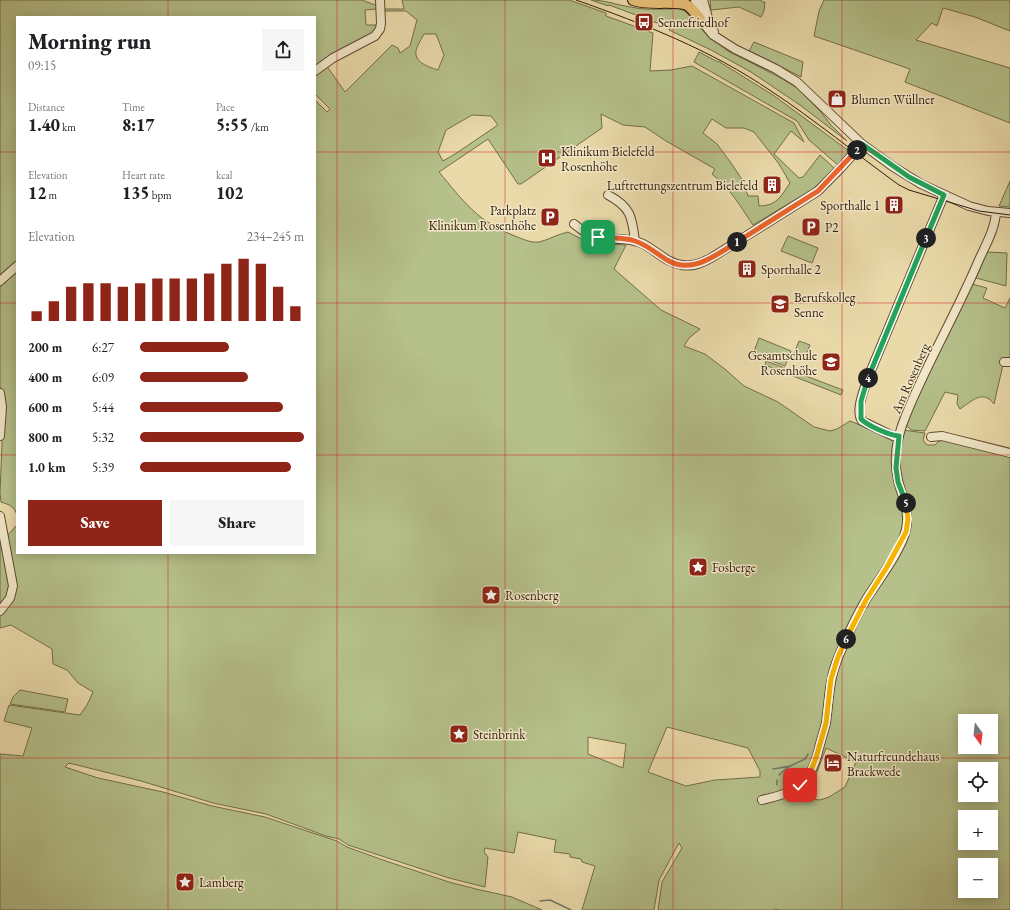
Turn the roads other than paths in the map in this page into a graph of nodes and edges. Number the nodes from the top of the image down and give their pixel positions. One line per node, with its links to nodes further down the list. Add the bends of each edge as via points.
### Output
1 (380, 0): 7 (street, via 381,23 375,36 333,58)
2 (633, 0): 5 (main road, via 686,4)
3 (695, 0): 5 (street)
4 (703, 0): 6 (street, via 712,27)
5 (700, 19): 6 (street)
6 (724, 43): 8 (street, via 797,82)
7 (316, 70)
8 (862, 144): 10 (street, via 909,177); 14 (street, via 818,191 701,263 690,266 676,264)
9 (608, 195): 14 (street, via 628,210)
10 (944, 195): 11 (street, via 969,206); 19 (street, via 870,373 861,401 862,421 893,436)
11 (996, 212): 12 (street); 19 (street, Am Rosenberg, via 995,222 973,274 920,381)
12 (1010, 213)
13 (574, 224): 14 (street, via 584,232 598,237)
14 (636, 241)
15 (16, 267): 16 (street)
16 (0, 281)
17 (0, 393): 18 (street)
18 (0, 436)
19 (899, 436): 24 (street, Am Rosenberg, via 896,468 908,519 906,532 866,600 838,657 831,679 826,723 810,773 789,793)
20 (931, 437): 21 (street, via 942,436)
21 (1010, 453)
22 (0, 516): 23 (street, via 13,586 10,598)
23 (0, 611)
24 (762, 800)

